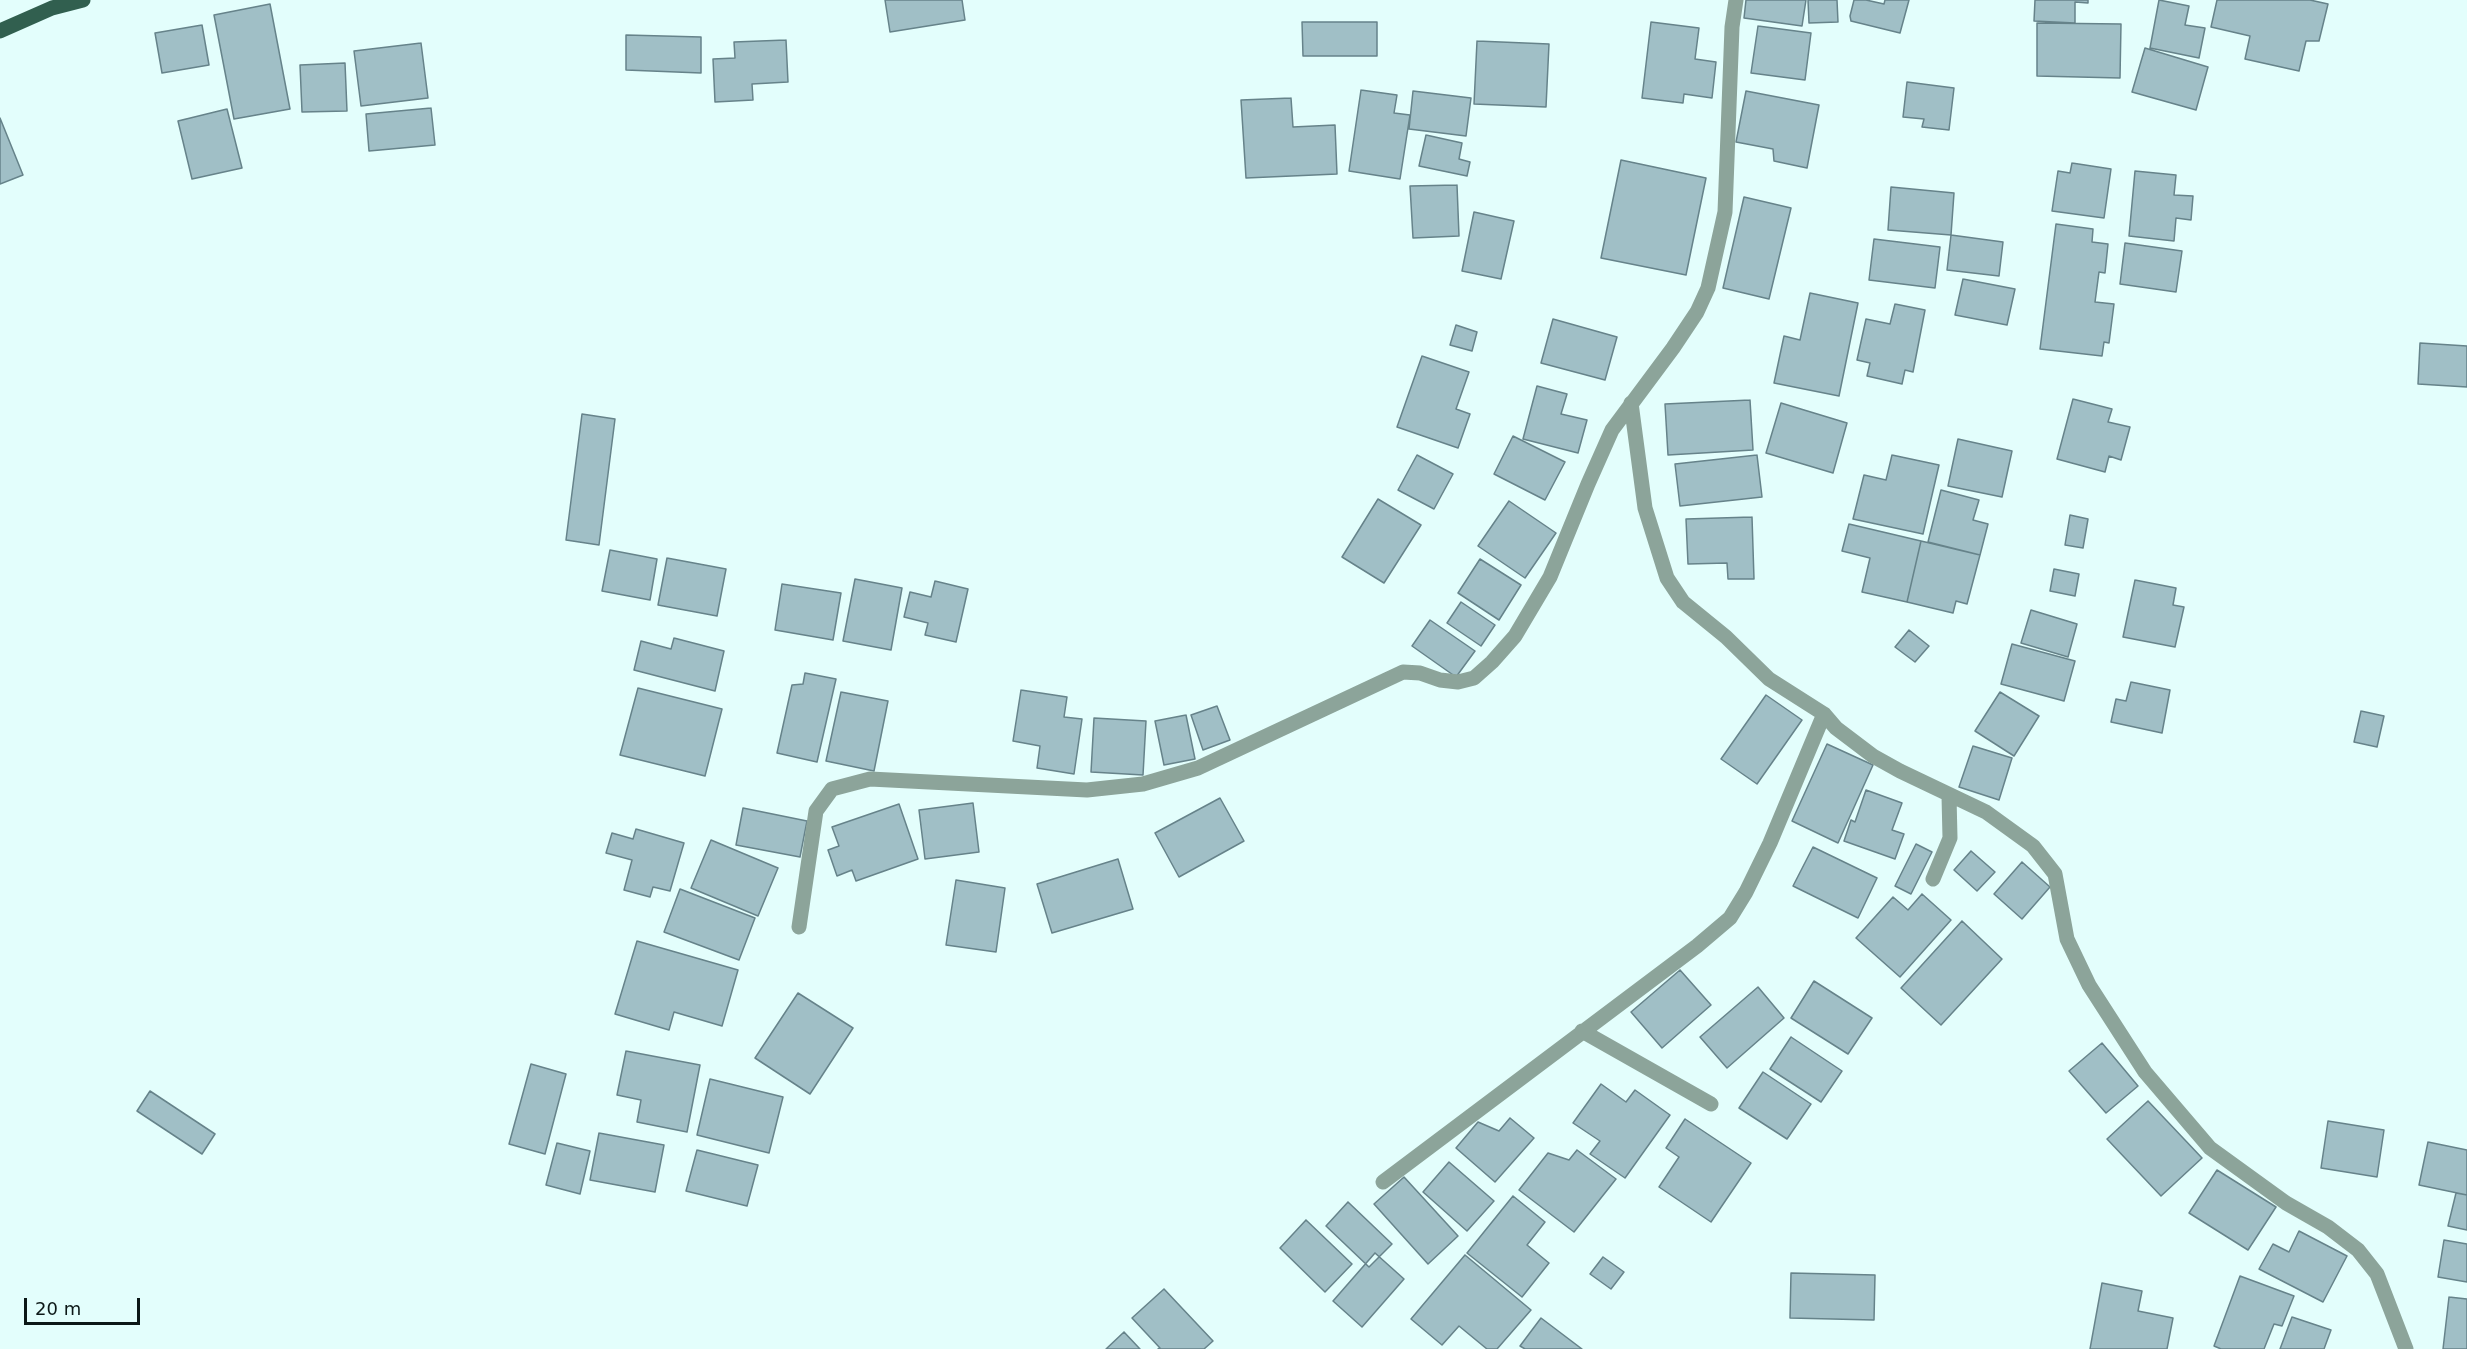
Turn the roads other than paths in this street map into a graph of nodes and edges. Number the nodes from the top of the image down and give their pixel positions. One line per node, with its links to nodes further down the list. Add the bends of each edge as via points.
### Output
1 (83, 0): 3 (main road)
2 (1736, 0): 5 (street, via 1725,212 1716,262 1697,312)
3 (49, 4): 4 (main road)
4 (0, 31)
5 (1631, 404): 6 (street, via 1645,508 1672,586 1683,602 1769,679); 9 (street, via 1612,430 1550,577 1515,636 1474,678 1458,682 1420,672 1403,672 1198,768 1143,784 1087,790 870,779 832,789 816,811)
6 (1824, 714): 7 (street, via 1873,756); 10 (street, via 1770,843 1730,918)
7 (1950, 796): 8 (street, via 1950,838); 13 (street, via 1986,812 2033,846 2055,874 2067,939 2090,985 2145,1072 2210,1148 2358,1250 2377,1274)
8 (1933, 879)
9 (799, 927)
10 (1582, 1031): 11 (street); 12 (street)
11 (1711, 1104)
12 (1383, 1182)
13 (2406, 1349)

